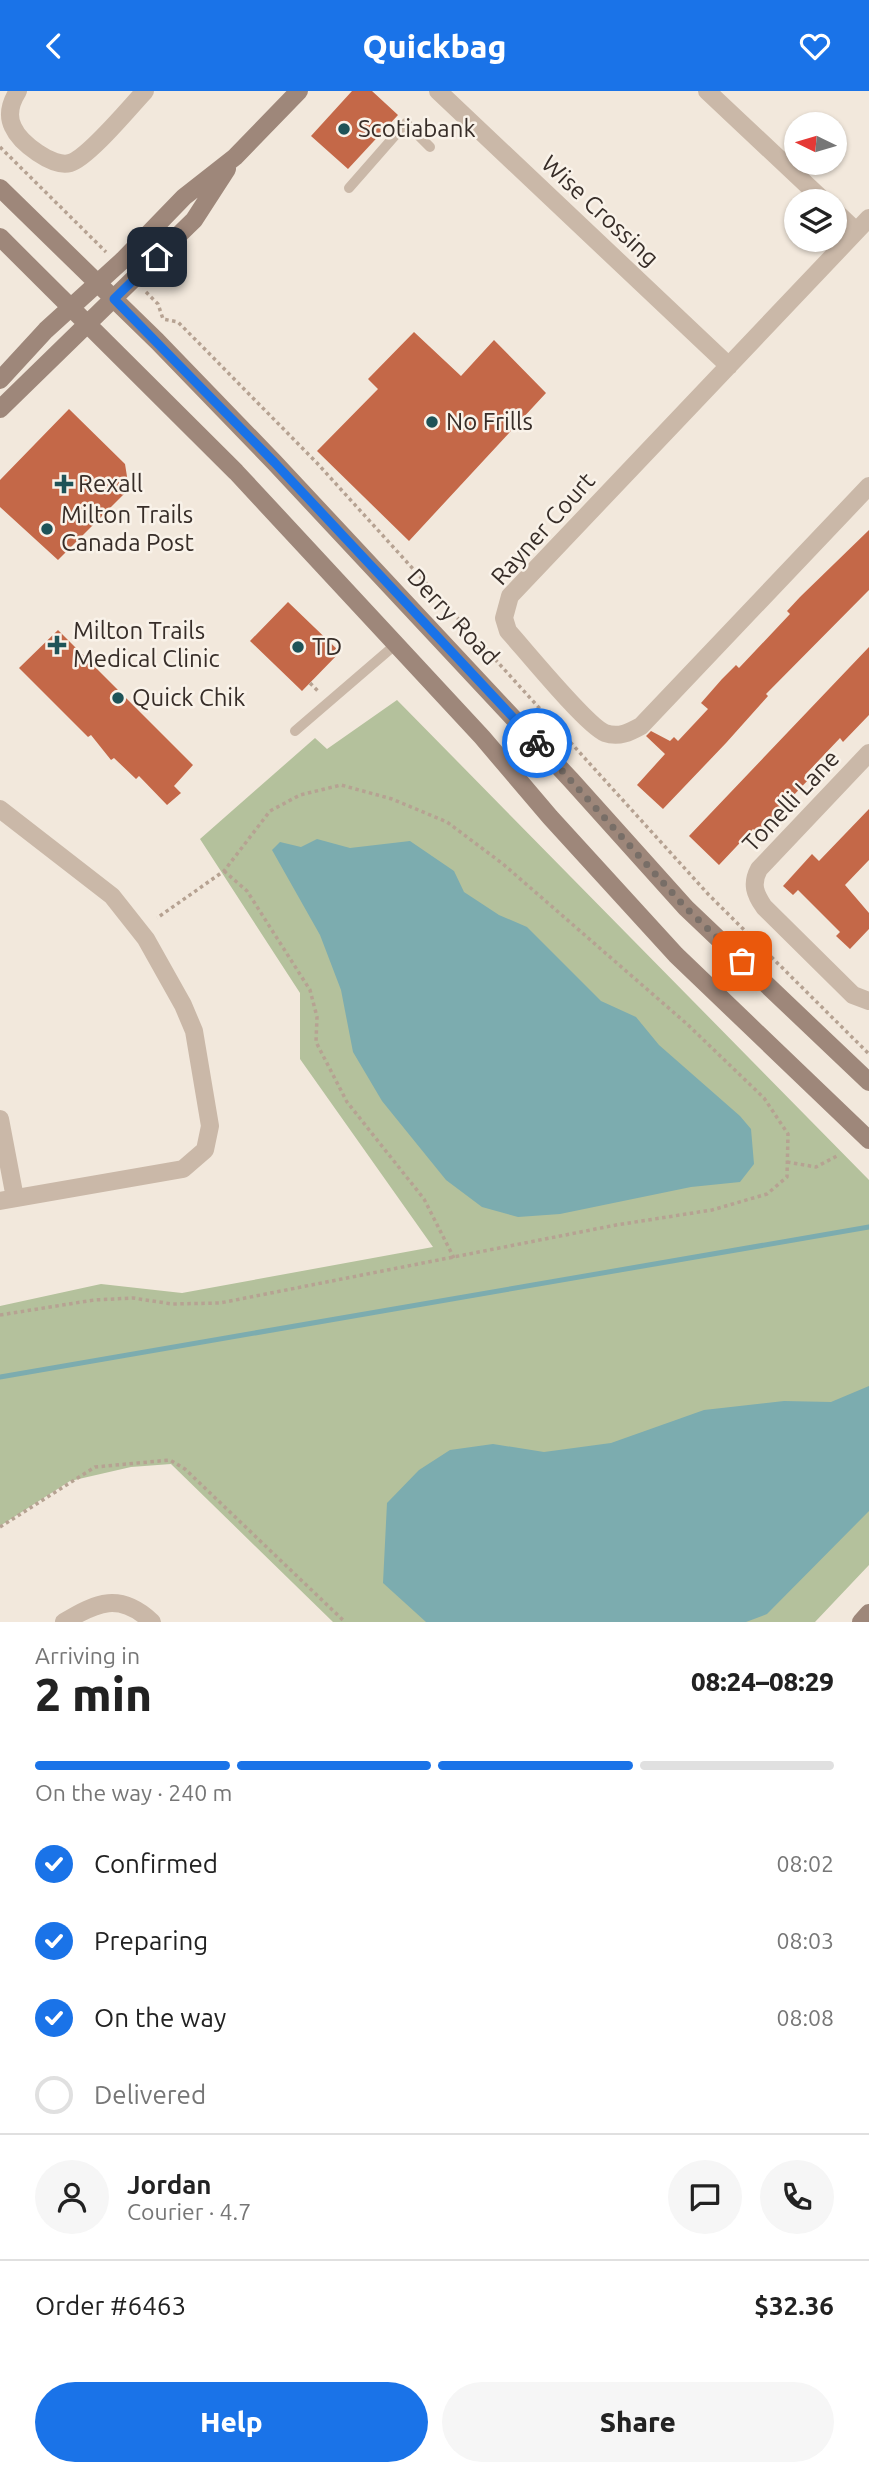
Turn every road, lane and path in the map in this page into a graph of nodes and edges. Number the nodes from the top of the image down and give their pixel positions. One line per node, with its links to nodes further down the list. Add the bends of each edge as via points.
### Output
1 (18, 91): 2 (street, via 10,107 14,130 47,160 66,164 81,158)
2 (145, 91)
3 (299, 91): 8 (main road)
4 (707, 91): 11 (street)
5 (441, 92): 22 (street, Wise Crossing)
6 (0, 147): 16 (path)
7 (430, 147): 10 (lane, via 406,123)
8 (235, 157): 17 (main road, via 184,197); 18 (main road, via 194,220)
9 (0, 188): 17 (main road, Derry Road)
10 (349, 188)
11 (811, 189)
12 (869, 218): 14 (street, Rayner Court)
13 (847, 222): 14 (street)
14 (856, 231): 22 (street, Rayner Court)
15 (0, 237): 20 (main road)
16 (94, 240)
17 (98, 283): 18 (main road, Derry Road); 20 (main road)
18 (114, 299): 21 (main road); 34 (main road, Derry Road, via 417,614 686,908)
19 (158, 304): 33 (path, via 163,320 178,322 317,463 708,894)
20 (72, 307): 21 (main road); 23 (main road)
21 (88, 324): 24 (main road); 26 (main road, via 236,472)
22 (729, 366): 25 (street, Rayner Court, via 510,596 504,618 508,631 594,727 615,735 641,726)
23 (0, 380)
24 (0, 409)
25 (869, 486)
26 (395, 645): 27 (lane); 36 (main road, via 676,955)
27 (295, 731)
28 (869, 753): 32 (street, Tonelli Lane, via 759,869 754,882 764,907 853,995)
29 (0, 809): 39 (street, via 112,896 135,923 169,977 194,1031 210,1126 205,1150 183,1169)
30 (224, 871): 31 (path); 38 (path, via 270,811 300,795 341,785 447,822 503,864 687,1024 764,1098 788,1134); 40 (path, via 247,891 310,990 317,1017 316,1042 347,1102 424,1199)
31 (157, 918)
32 (869, 1001)
33 (869, 1053)
34 (869, 1082)
35 (0, 1119): 39 (street)
36 (869, 1140)
37 (837, 1156): 38 (path, via 816,1167)
38 (788, 1162): 40 (path, via 787,1177 767,1194 745,1201)
39 (7, 1199)
40 (454, 1258): 41 (path, via 220,1303 94,1300)
41 (0, 1315)
42 (0, 1527): 46 (path, via 95,1467 170,1460 185,1469)
43 (869, 1613): 47 (main road)
44 (64, 1622): 45 (street, via 90,1606 107,1602 130,1607)
45 (152, 1622)
46 (345, 1622)
47 (861, 1622)

